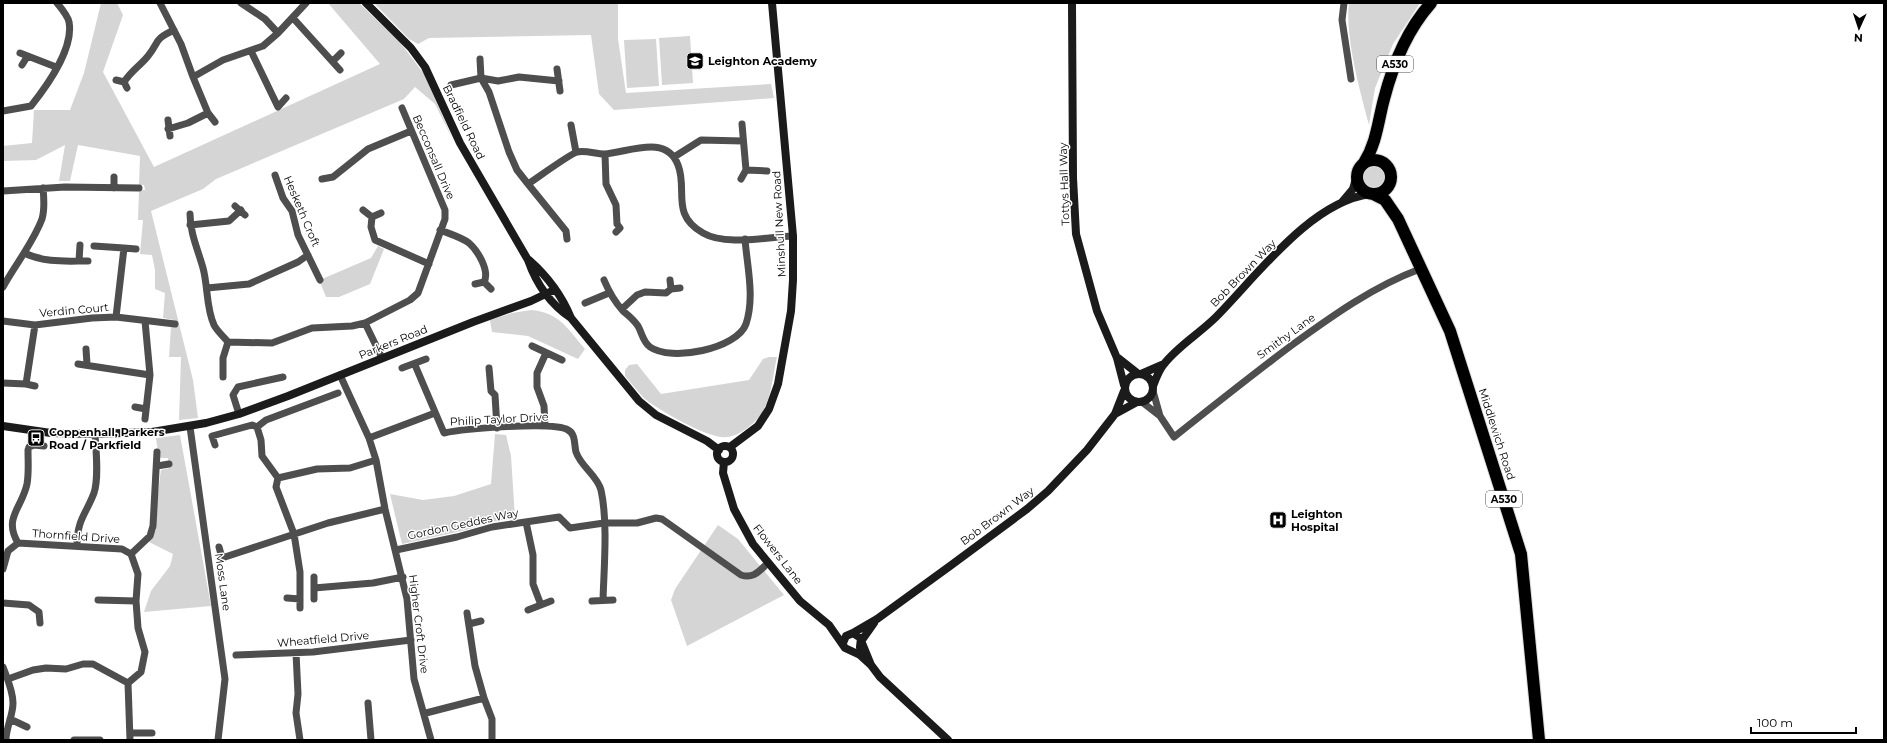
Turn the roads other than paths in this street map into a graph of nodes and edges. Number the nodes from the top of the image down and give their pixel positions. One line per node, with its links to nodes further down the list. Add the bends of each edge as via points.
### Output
1 (57, 3): 20 (street, via 69,21 66,50)
2 (160, 3): 11 (street)
3 (241, 3): 12 (street, via 265,19)
4 (306, 3): 10 (street)
5 (366, 3): 79 (street, Bradfield Road, via 411,48 424,67 460,143)
6 (772, 3): 70 (street, Minshull New Road)
7 (1072, 3): 111 (street, Tottys Hall Way, via 1073,178 1076,234 1097,311)
8 (1344, 3): 25 (street, via 1342,20)
9 (1431, 3): 39 (highway, A530, via 1399,53 1383,99)
10 (293, 18): 12 (street); 18 (street)
11 (174, 30): 23 (street); 26 (street, via 160,36 148,56 131,70 126,85)
12 (278, 33): 13 (street, via 263,46)
13 (251, 50): 23 (street, via 223,60); 30 (street, via 278,107)
14 (20, 53): 16 (street)
15 (341, 53): 18 (street)
16 (27, 57): 19 (street); 20 (street)
17 (480, 60): 24 (street)
18 (333, 61): 22 (street)
19 (22, 65)
20 (56, 67): 32 (street, via 47,86 31,106)
21 (557, 69): 27 (street)
22 (340, 70)
23 (193, 77): 33 (street)
24 (481, 78): 27 (street, via 498,81 520,77); 28 (street); 54 (street, via 489,92 509,152 517,170)
25 (1351, 79)
26 (116, 80)
27 (559, 81): 29 (street)
28 (451, 85)
29 (560, 92)
30 (286, 98)
31 (402, 108): 38 (street, Becconsall Drive)
32 (3, 111)
33 (208, 113): 34 (street, via 169,133); 35 (street)
34 (168, 120)
35 (215, 122)
36 (742, 124): 40 (street)
37 (571, 125): 41 (street)
38 (411, 131): 52 (street, via 368,149 333,176); 69 (street, Becconsall Drive, via 445,210 445,219)
39 (1377, 134): 44 (highway, A530); 45 (highway, A530)
40 (743, 141): 43 (street, via 701,140); 46 (street)
41 (576, 152): 42 (street); 54 (street)
42 (605, 154): 43 (street, via 639,146 665,151); 68 (street, via 606,184 616,205)
43 (674, 157): 72 (street, via 679,170 682,209 691,223 712,237)
44 (1383, 162): 45 (highway, via 1374,160); 53 (highway, via 1389,169)
45 (1364, 163): 51 (highway, via 1358,170)
46 (746, 170): 47 (street); 50 (street)
47 (767, 171)
48 (275, 175): 78 (street, Hesketh Croft)
49 (114, 177): 56 (street)
50 (741, 179)
51 (1356, 179): 59 (highway, via 1361,189); 60 (street, Bob Brown Way)
52 (322, 180)
53 (1391, 180): 59 (highway, via 1384,191); 66 (highway, Middlewich Road / A530)
54 (528, 184): 71 (street, via 569,230)
55 (43, 188): 56 (street); 58 (street); 77 (street, via 42,220)
56 (114, 188): 57 (street)
57 (139, 188)
58 (3, 191)
59 (1372, 194): 60 (street, Bob Brown Way); 66 (highway, Middlewich Road / A530, via 1385,200)
60 (1341, 203): 117 (street, Bob Brown Way, via 1309,223 1260,268 1216,317)
61 (240, 210): 67 (street, via 229,221)
62 (363, 210): 65 (street)
63 (381, 213): 65 (street)
64 (190, 214): 67 (street)
65 (372, 217): 82 (street, via 375,240)
66 (1398, 219): 83 (highway, Middlewich Road / A530)
67 (190, 225): 90 (street)
68 (620, 229)
69 (440, 230): 82 (street, Becconsall Drive); 87 (street, via 470,244 486,268)
70 (793, 236): 72 (street); 148 (street, Minshull New Road, via 791,311 778,384 769,409 758,426)
71 (567, 239)
72 (745, 239): 98 (street, via 750,306 746,324 730,341 692,353 659,351 646,344 637,325)
73 (80, 245): 80 (street)
74 (94, 246): 75 (street)
75 (124, 248): 76 (street); 99 (street, Verdin Court)
76 (136, 249)
77 (24, 253): 80 (street, via 38,259); 88 (street)
78 (308, 255): 84 (street, Hesketh Croft); 90 (street, Hesketh Croft, via 249,284)
79 (528, 260): 94 (street, Bradfield Road, via 540,270); 96 (street, Bradfield Road, via 533,274)
80 (79, 261): 81 (street)
81 (88, 261)
82 (429, 264): 103 (street, Becconsall Drive, via 418,293 410,300)
83 (1420, 269): 137 (street, Smithy Lane, via 1399,277 1331,316 1251,375 1174,437); 218 (highway, Middlewich Road / A530, via 1450,331 1522,554)
84 (320, 280)
85 (604, 280): 95 (street)
86 (670, 280): 93 (street)
87 (484, 282): 89 (street); 92 (street)
88 (4, 284)
89 (475, 284)
90 (207, 288): 106 (street, via 208,306 214,326)
91 (680, 288): 93 (street)
92 (491, 289)
93 (671, 289): 98 (street, via 666,293 645,292 637,295)
94 (554, 290): 96 (street, Parkers Road); 100 (street, Bradfield Road, via 566,305)
95 (609, 293): 97 (street); 98 (street)
96 (546, 294): 100 (street, Bradfield Road, via 559,310); 110 (street, Parkers Road)
97 (585, 303)
98 (622, 309)
99 (116, 318): 102 (street, Verdin Court); 105 (street, Verdin Court, via 92,318)
100 (571, 318): 149 (street, Bradfield Road, via 639,401 656,415 707,441)
101 (3, 321): 105 (street, Verdin Court)
102 (144, 321): 104 (street, Verdin Court); 121 (street)
103 (365, 323): 106 (street, Becconsall Drive, via 312,328 272,343); 110 (street)
104 (175, 324)
105 (35, 325): 126 (street, Verdin Court)
106 (228, 342): 123 (street, via 223,358)
107 (532, 346): 109 (street)
108 (86, 348): 115 (street)
109 (546, 353): 113 (street); 140 (street, via 537,373 537,388 544,406)
110 (382, 358): 122 (street, Parkers Road)
111 (1117, 358): 120 (street); 128 (street, Tottys Hall Way)
112 (426, 359): 116 (street)
113 (562, 360)
114 (78, 364): 115 (street)
115 (87, 364): 121 (street)
116 (415, 364): 118 (street); 134 (street, Philip Taylor Drive)
117 (1164, 364): 120 (street, Bob Brown Way); 129 (street, Bob Brown Way)
118 (402, 368)
119 (488, 368): 143 (street, via 491,391 495,396)
120 (1139, 373): 128 (street, via 1127,380); 129 (street, via 1147,376)
121 (150, 375): 133 (street)
122 (340, 375): 135 (street, Parkers Road); 145 (street, Higher Croft Drive)
123 (223, 377)
124 (283, 377): 135 (street, via 238,387 233,396)
125 (3, 383): 126 (street)
126 (26, 384): 127 (street)
127 (35, 386)
128 (1124, 388): 131 (street, via 1127,397); 136 (street, Bob Brown Way)
129 (1153, 388): 131 (street, via 1151,397); 137 (street)
130 (338, 392): 142 (street, via 266,420)
131 (1140, 402): 136 (street, Bob Brown Way); 137 (street)
132 (135, 408): 133 (street)
133 (146, 409): 138 (street)
134 (435, 413): 143 (street, Philip Taylor Drive, via 444,433 462,429); 145 (street)
135 (239, 414): 141 (street, Parkers Road)
136 (1116, 414): 184 (street, Bob Brown Way, via 1087,450 1043,495)
137 (1160, 416)
138 (145, 419)
139 (3, 426): 144 (street, Parkers Road, via 51,433)
140 (545, 426): 143 (street, Philip Taylor Drive); 158 (street, Philip Taylor Drive, via 568,430 574,435 580,461 599,486)
141 (190, 427): 144 (street, Parkers Road, via 152,432); 212 (street, Moss Lane, via 225,679)
142 (257, 427): 146 (street, via 252,425 212,436); 155 (street, via 262,456)
143 (497, 428)
144 (95, 434): 161 (street, via 95,491 79,524)
145 (369, 438): 151 (street, Higher Croft Drive)
146 (215, 445)
147 (44, 446): 160 (street, via 34,445 28,450 26,486 11,524)
148 (730, 447): 149 (street, via 724,446); 152 (street, via 732,458)
149 (719, 450): 152 (street, via 718,457)
150 (157, 452): 154 (street)
151 (376, 460): 155 (street, via 350,468 317,469); 156 (street, Higher Croft Drive)
152 (724, 462): 165 (street, Flowers Lane, via 724,472 734,509 753,544)
153 (169, 464): 154 (street)
154 (157, 466): 164 (street, via 153,526 150,536)
155 (277, 479): 159 (street, via 276,487)
156 (385, 509): 159 (street, via 347,524 328,523); 163 (street, Higher Croft Drive)
157 (526, 522): 158 (street, Gordon Geddes Way, via 559,518 570,528); 163 (street, Gordon Geddes Way, via 492,527); 180 (street, via 533,555 533,584)
158 (604, 523): 165 (street, Gordon Geddes Way, via 637,523 662,519 747,577 754,576); 174 (street, Philip Taylor Drive)
159 (294, 534): 162 (street, via 222,558); 171 (street, via 300,572)
160 (18, 543): 161 (street, Thornfield Drive); 166 (street, via 8,551)
161 (77, 545): 164 (street, Thornfield Drive, via 122,550)
162 (219, 547)
163 (396, 550): 168 (street, Higher Croft Drive)
164 (132, 554): 176 (street, Thornfield Drive, via 138,574)
165 (768, 563): 188 (street, Flowers Lane, via 800,601)
166 (3, 569)
167 (314, 577): 169 (street)
168 (403, 577): 169 (street, via 373,584); 190 (street, Higher Croft Drive)
169 (314, 588): 172 (street)
170 (287, 598): 171 (street)
171 (300, 599): 181 (street)
172 (314, 599)
173 (98, 600): 176 (street)
174 (603, 600): 175 (street); 178 (street)
175 (613, 600)
176 (136, 601): 199 (street, Thornfield Drive, via 138,628 145,652 141,672)
177 (551, 601): 180 (street)
178 (592, 601)
179 (3, 603): 186 (street, via 29,605 39,612)
180 (541, 605): 182 (street)
181 (300, 608)
182 (528, 610)
183 (467, 613): 187 (street)
184 (877, 619): 189 (street, Bob Brown Way); 191 (street, Bob Brown Way)
185 (481, 621): 187 (street)
186 (40, 623)
187 (469, 624): 200 (street, via 475,666)
188 (828, 625): 189 (street, Flowers Lane); 192 (street, Flowers Lane)
189 (852, 633): 191 (street, via 858,635); 192 (street, via 846,636)
190 (411, 640): 194 (street, Wheatfield Drive); 202 (street, Higher Croft Drive, via 414,678)
191 (862, 641): 193 (street, via 859,648); 196 (street)
192 (843, 643): 193 (street, via 847,649)
193 (853, 651): 196 (street)
194 (296, 653): 195 (street, Wheatfield Drive); 213 (street, via 296,713)
195 (236, 655)
196 (871, 665): 217 (street)
197 (3, 667): 198 (street)
198 (5, 678): 199 (street, via 33,670 66,669 93,664); 203 (street, via 13,703)
199 (128, 683): 208 (street)
200 (484, 698): 202 (street); 216 (street, via 492,720)
201 (368, 703): 214 (street)
202 (426, 714): 215 (street, Higher Croft Drive)
203 (10, 719): 204 (street); 205 (street)
204 (27, 727)
205 (5, 730): 210 (street)
206 (81, 731): 209 (street)
207 (152, 733): 208 (street)
208 (130, 737)
209 (78, 739): 211 (street)
210 (6, 740)
211 (100, 740)
212 (218, 740)
213 (300, 740)
214 (371, 740)
215 (432, 740)
216 (492, 740)
217 (948, 740)
218 (1539, 740)

